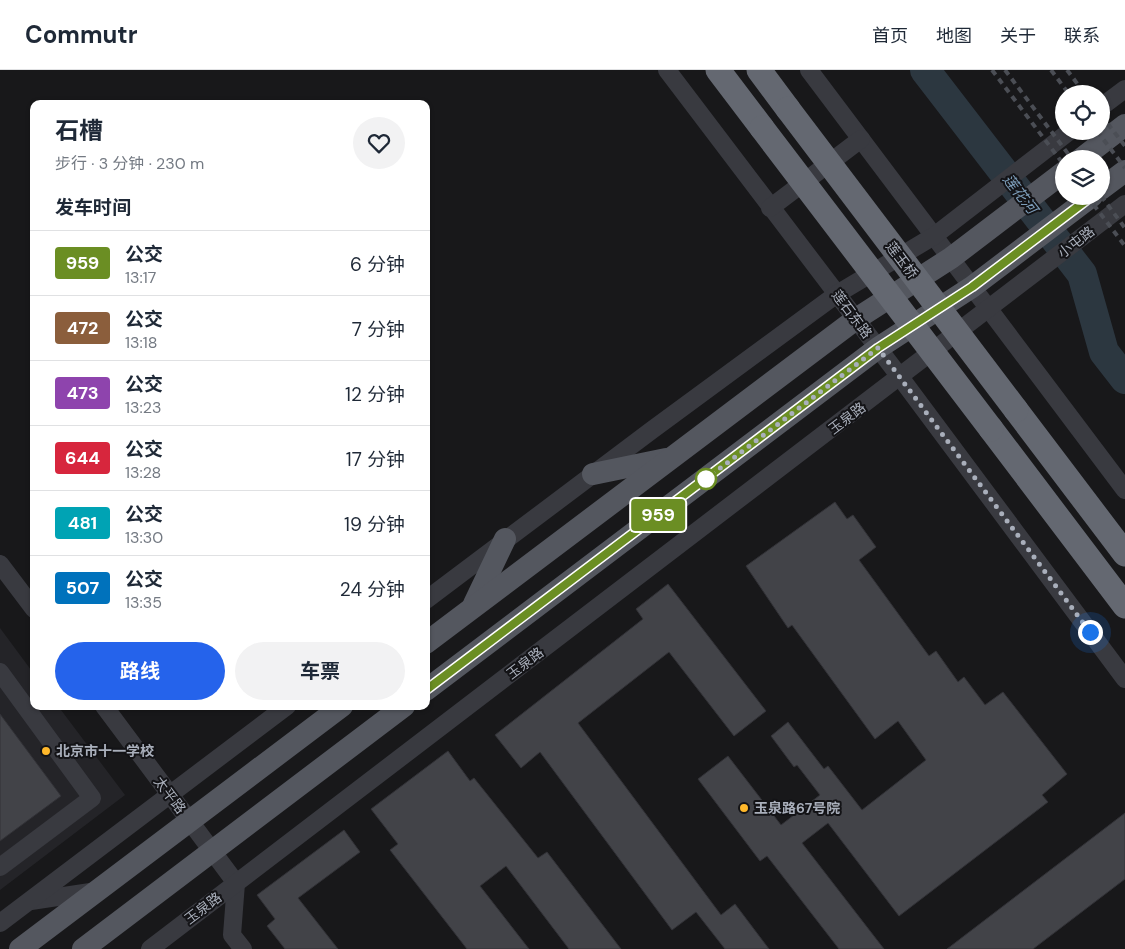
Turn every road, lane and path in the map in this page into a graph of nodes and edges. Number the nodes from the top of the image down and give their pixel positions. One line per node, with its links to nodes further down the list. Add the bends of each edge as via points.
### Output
1 (666, 70): 16 (street, 莲石东路)
2 (718, 70): 33 (highway, bridge)
3 (759, 70): 29 (highway, 莲玉桥, bridge)
4 (809, 70): 8 (street)
5 (1125, 89): 6 (street)
6 (1110, 100)
7 (1125, 124): 10 (main road)
8 (861, 138): 16 (street); 17 (street)
9 (1058, 140): 17 (street)
10 (1092, 150)
11 (1125, 171): 13 (main road)
12 (1055, 179): 18 (main road)
13 (1110, 182)
14 (1125, 204): 21 (street, 小屯路)
15 (1080, 205): 19 (main road, 小屯路)
16 (770, 208): 20 (street, 莲石东路)
17 (934, 236): 18 (street); 20 (street)
18 (951, 258): 19 (street); 22 (main road)
19 (972, 287): 21 (street); 23 (main road, 小屯路)
20 (837, 294): 22 (street, 莲石东路); 26 (street)
21 (989, 309): 24 (street, 玉泉路); 27 (street)
22 (856, 319): 23 (street, 莲石东路); 25 (main road)
23 (878, 348): 24 (street, 莲石东路); 38 (main road)
24 (900, 377): 37 (street, 莲石东路); 48 (street, 玉泉路)
25 (672, 458): 26 (main road); 34 (main road)
26 (593, 474): 28 (street)
27 (1125, 490)
28 (506, 539): 31 (street); 34 (main road)
29 (1125, 554)
30 (0, 564): 32 (street)
31 (430, 597)
32 (30, 604)
33 (1125, 606)
34 (472, 608): 35 (main road)
35 (430, 640)
36 (0, 672): 39 (street)
37 (1125, 679)
38 (430, 687)
39 (6, 691): 47 (street, via 92,798)
40 (107, 710): 44 (street, 太平路)
41 (282, 710): 44 (street)
42 (337, 710): 45 (main road)
43 (399, 710): 46 (main road)
44 (170, 796): 45 (street, 太平路); 50 (street)
45 (190, 822): 46 (street, 太平路); 49 (main road)
46 (212, 852): 48 (street, 太平路); 53 (main road)
47 (0, 867)
48 (236, 883): 54 (street, 玉泉路); 55 (street, via 232,935)
49 (97, 891): 50 (street); 52 (main road)
50 (28, 902): 51 (street)
51 (0, 923)
52 (20, 949)
53 (83, 949)
54 (150, 949)
55 (243, 949)

